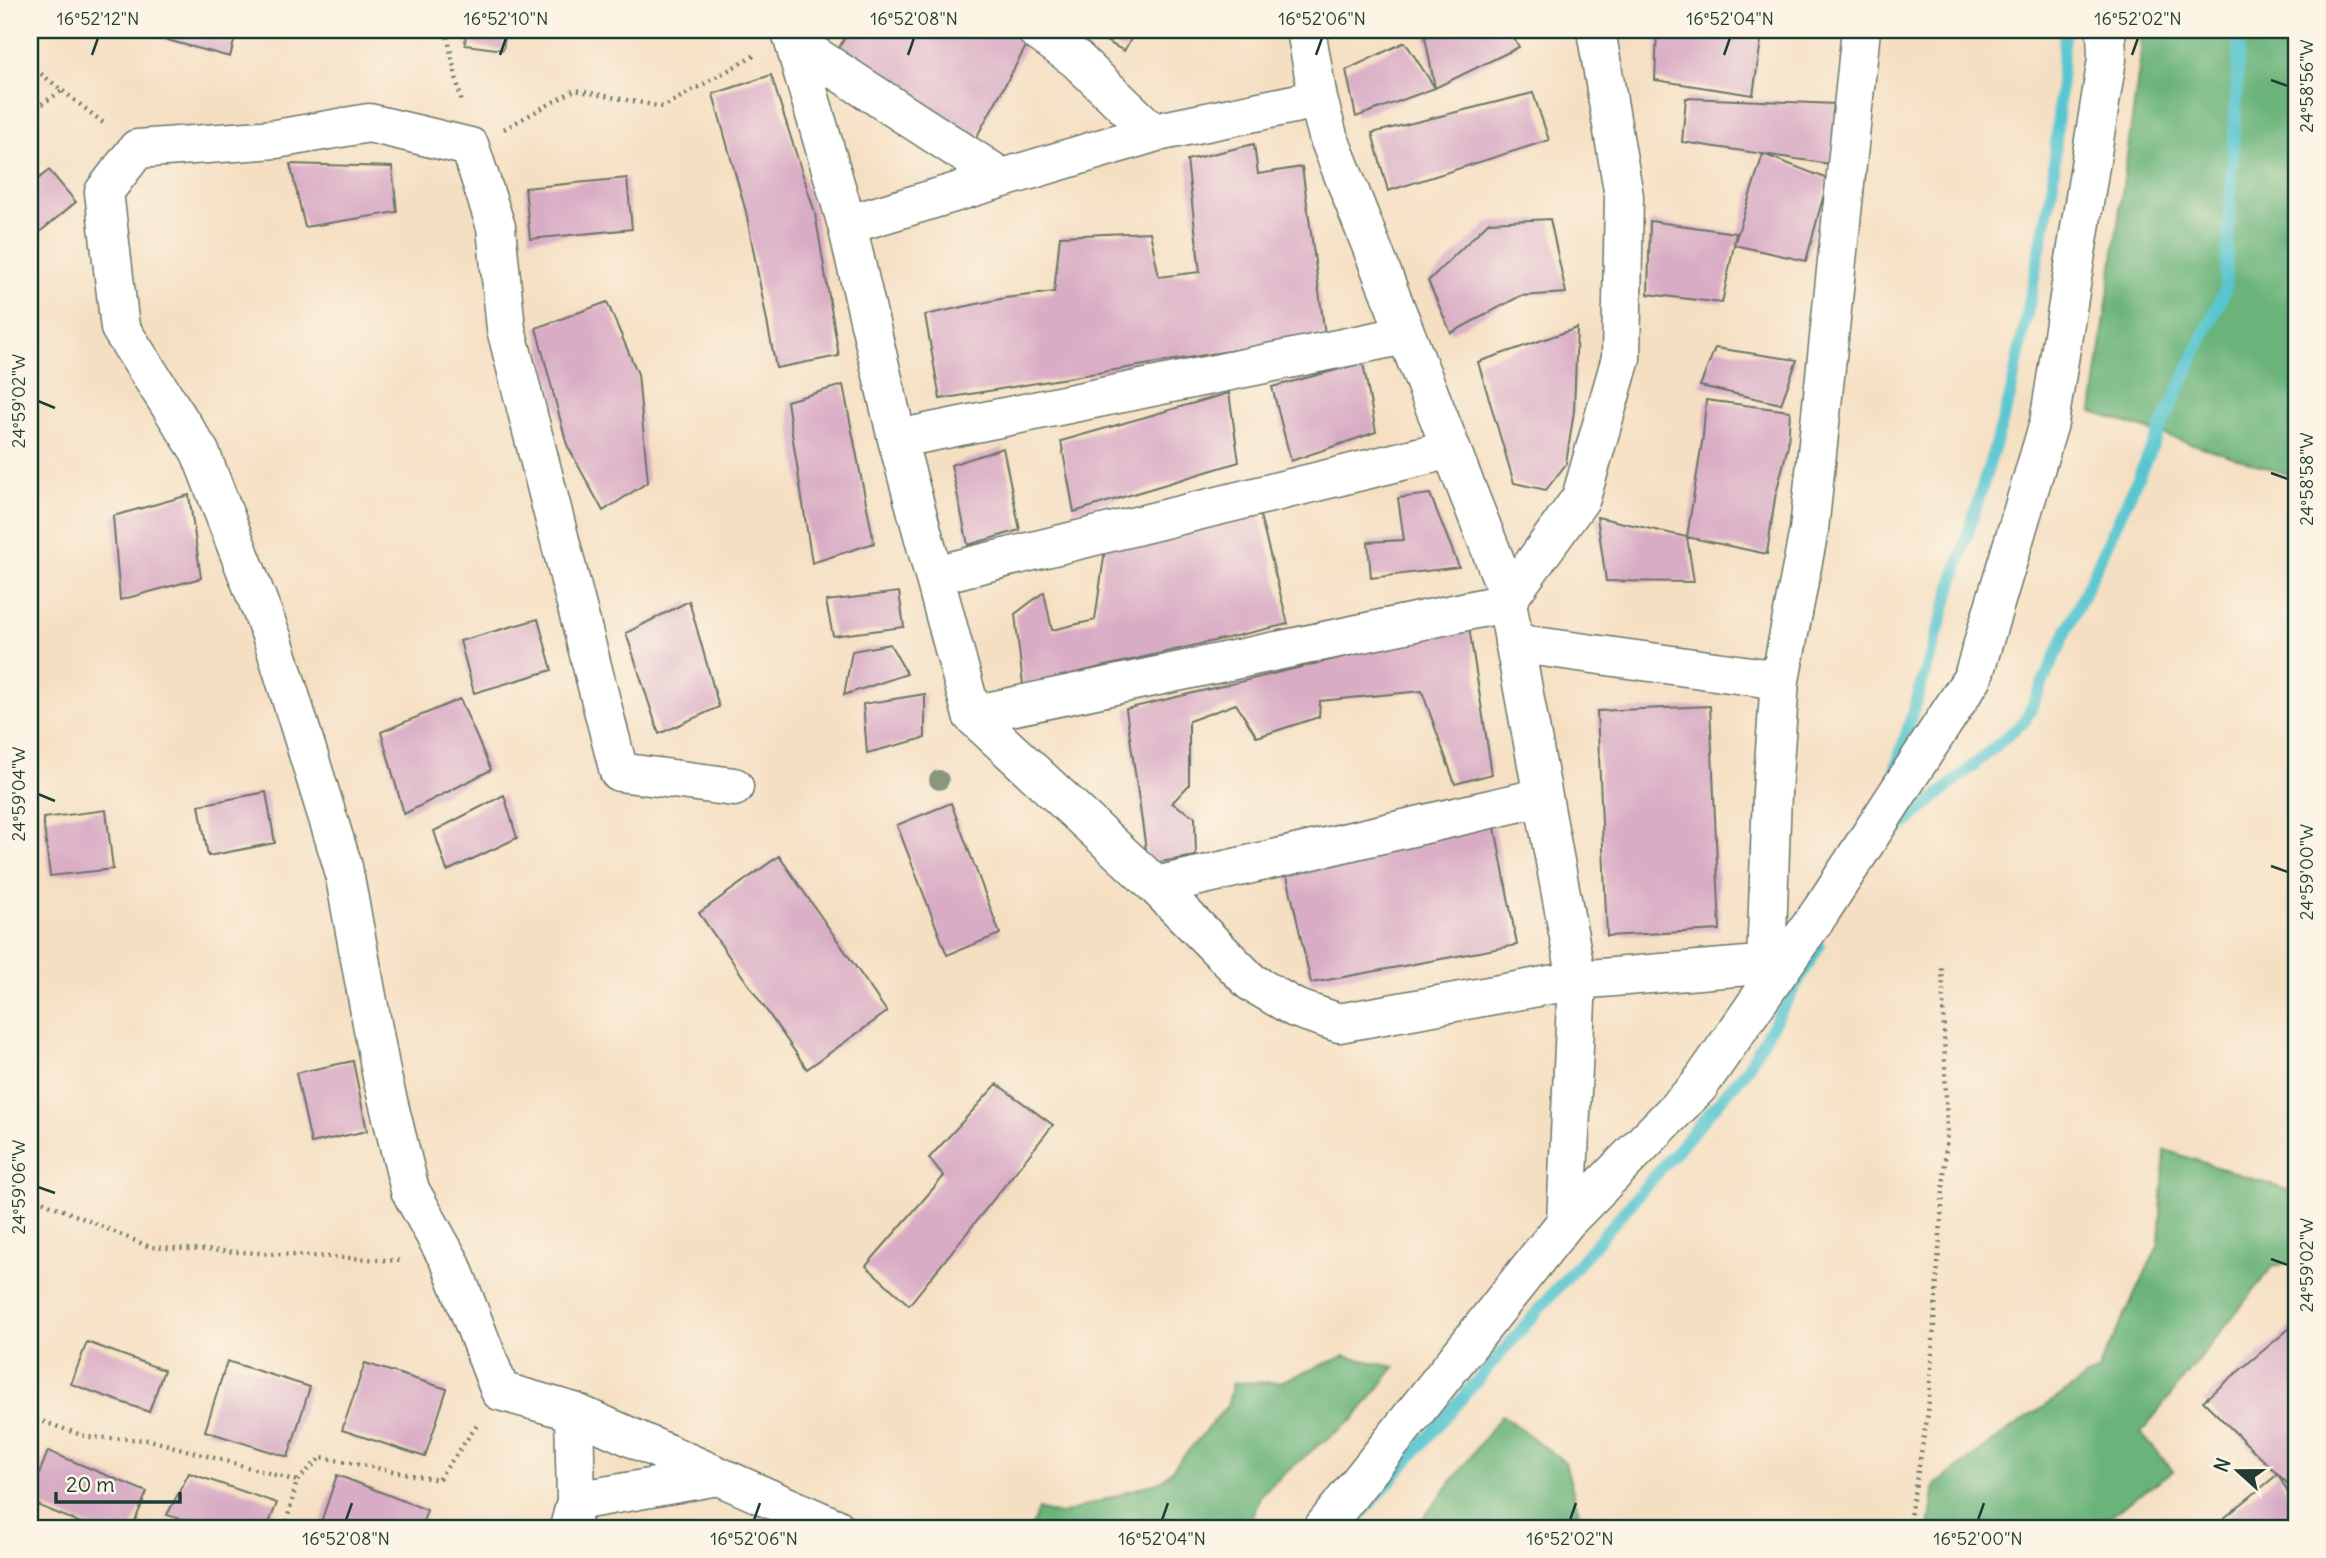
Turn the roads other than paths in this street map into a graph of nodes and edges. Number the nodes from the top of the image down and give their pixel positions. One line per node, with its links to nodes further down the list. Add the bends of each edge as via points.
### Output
1 (1036, 30): 8 (street, via 1076,59)
2 (1596, 30): 15 (street, via 1624,196 1620,358 1581,498)
3 (1861, 30): 17 (street, via 1809,530)
4 (2106, 30): 22 (street, via 2107,59 2049,423 1973,677 1821,911)
5 (1316, 32): 7 (street)
6 (793, 36): 9 (street); 10 (street)
7 (1318, 99): 8 (street); 11 (street, via 1328,136)
8 (1153, 134): 9 (street)
9 (1002, 178): 10 (street)
10 (847, 225): 12 (street)
11 (1406, 335): 12 (street); 13 (street)
12 (897, 439): 14 (street)
13 (1451, 449): 14 (street); 15 (street, via 1503,581)
14 (935, 575): 18 (street)
15 (1505, 603): 16 (street); 18 (street)
16 (1514, 643): 17 (street); 20 (street)
17 (1780, 680): 22 (street, via 1772,792)
18 (972, 715): 21 (street)
19 (734, 787): 25 (street, via 619,772 506,328 496,227 470,147 369,123 276,139 137,149 104,192 120,328 200,452 272,640 342,867 382,1077 410,1191 451,1264 500,1391)
20 (1543, 797): 21 (street); 23 (street)
21 (1156, 886): 23 (street, via 1251,982 1295,1007 1339,1023)
22 (1775, 964): 23 (street); 24 (street, via 1698,1087)
23 (1577, 980): 24 (street)
24 (1566, 1222): 29 (street)
25 (574, 1412): 26 (street); 27 (street)
26 (718, 1476): 27 (street); 28 (street)
27 (573, 1515)
28 (836, 1528)
29 (1323, 1528)

